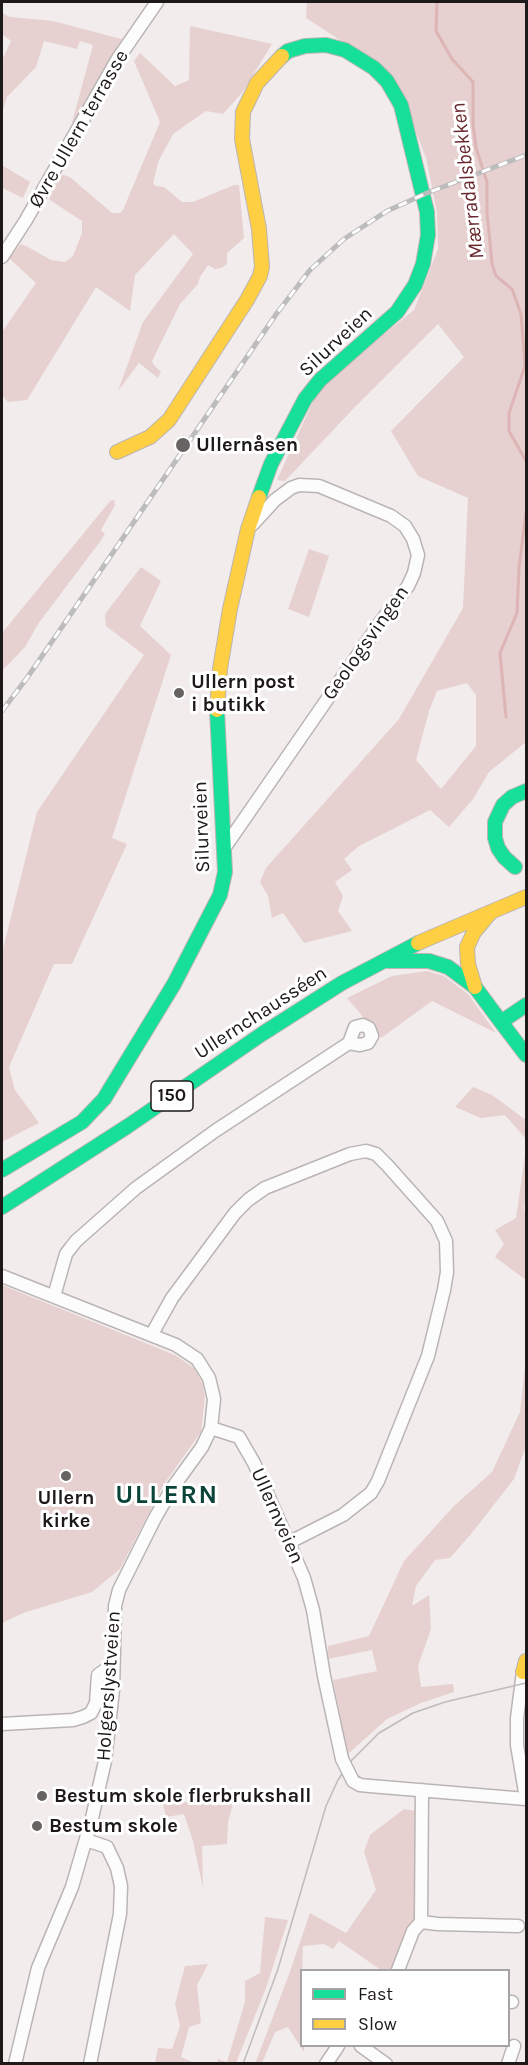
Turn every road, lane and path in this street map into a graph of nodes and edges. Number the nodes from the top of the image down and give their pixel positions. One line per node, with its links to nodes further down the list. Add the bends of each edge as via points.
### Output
1 (156, 2): 2 (street, Øvre Ullern terrasse, via 117,60)
2 (2, 257)
3 (117, 452): 4 (main road, Silurveien, via 150,437 169,420 260,276 259,229 242,139 243,112 257,83 288,51 326,45 345,50 374,68 401,105 427,212 426,255 415,285 397,312 320,380 305,399 271,464)
4 (248, 529): 6 (main road, Silurveien, via 219,678 217,721); 6 (street, Geologsvingen, via 291,488 319,486 392,516 405,526 418,555 408,586)
5 (526, 791): 7 (main road, via 503,805 495,822 498,848)
6 (225, 847): 19 (main road, Silurveien, via 223,885 205,926 104,1099 82,1122)
7 (515, 867)
8 (526, 897): 9 (main road, Ullernchausséen / 150)
9 (493, 910): 10 (main road, Ullernchausséen / 150); 11 (main road, 150, via 467,947)
10 (381, 961): 11 (main road, 150, via 438,962); 21 (main road, Ullernchausséen / 150, via 300,1009)
11 (475, 987): 14 (main road, 150)
12 (526, 1005): 14 (main road)
13 (275, 1010): 17 (main road, Ullernchausséen / 150)
14 (501, 1022): 16 (main road)
15 (349, 1043): 23 (street, via 136,1188 69,1250)
16 (526, 1055)
17 (160, 1087)
18 (45, 1163): 20 (main road)
19 (2, 1170)
20 (9, 1186)
21 (2, 1207)
22 (2, 1276): 23 (street)
23 (54, 1296): 24 (street)
24 (152, 1334): 25 (street, via 197,1359 209,1378 214,1399); 26 (street, via 172,1298 248,1200 266,1188 350,1154 376,1154 437,1221 446,1241 444,1290 428,1356 378,1481 371,1493 346,1513)
25 (211, 1428): 26 (street, Ullernveien, via 239,1437); 27 (street, Holgerslystveien, via 155,1518 119,1590)
26 (290, 1542): 30 (street, Ullernveien, bridge, via 309,1593 342,1759 353,1781 360,1785)
27 (113, 1668): 29 (street, via 98,1675 96,1703 83,1718); 32 (street, Holgerslystveien, via 105,1761)
28 (525, 1668): 31 (street, via 517,1745)
29 (2, 1724)
30 (422, 1790): 31 (street, Ullernveien); 33 (street)
31 (526, 1798)
32 (86, 1840): 39 (street, Holgerslystveien, via 72,1887 38,1968); 40 (street, via 107,1847 121,1886 120,1914)
33 (421, 1922): 34 (street); 35 (street, via 413,1931)
34 (518, 1926)
35 (399, 1969)
36 (514, 2046): 43 (street)
37 (362, 2047): 42 (street)
38 (336, 2049): 41 (street)
39 (15, 2064)
40 (90, 2064)
41 (326, 2064)
42 (386, 2064)
43 (508, 2064)

